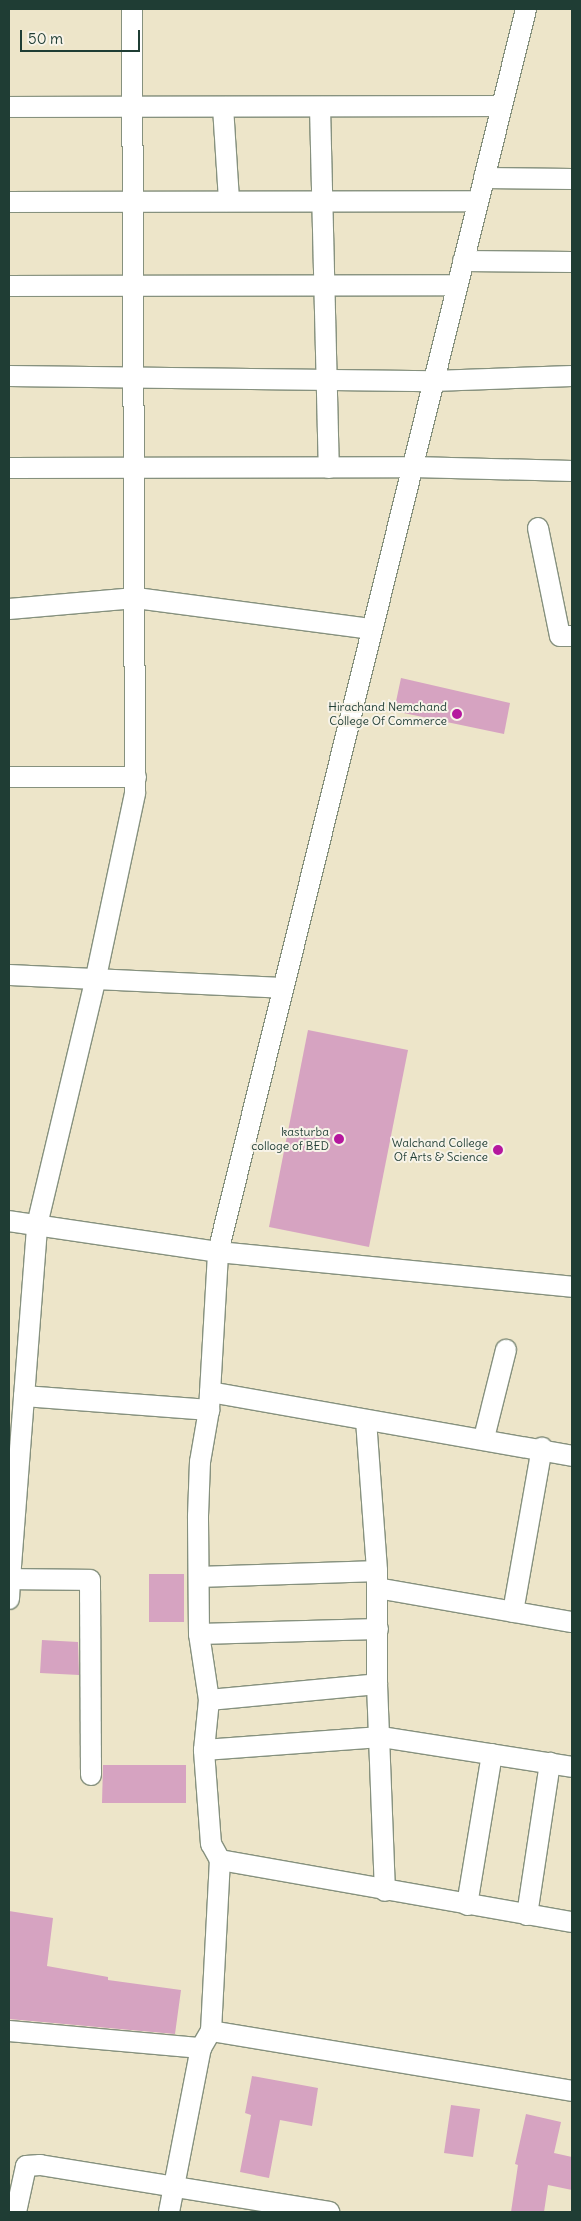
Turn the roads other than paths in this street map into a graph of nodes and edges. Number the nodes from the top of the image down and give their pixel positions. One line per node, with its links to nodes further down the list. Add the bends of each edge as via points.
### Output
1 (132, 9): 5 (street)
2 (526, 9): 3 (street)
3 (502, 106): 7 (street); 8 (street)
4 (9, 107): 5 (street)
5 (133, 107): 6 (street); 14 (street)
6 (223, 107): 7 (street); 11 (street)
7 (320, 107): 12 (street)
8 (484, 178): 9 (street); 10 (street)
9 (572, 179)
10 (478, 200): 12 (street); 15 (street)
11 (229, 201): 12 (street); 14 (street)
12 (322, 201): 17 (street)
13 (9, 202): 14 (street)
14 (134, 202): 20 (street)
15 (463, 261): 16 (street); 18 (street)
16 (572, 262)
17 (325, 285): 18 (street); 20 (street); 24 (street)
18 (457, 285): 25 (street)
19 (9, 286): 20 (street)
20 (134, 286): 23 (street)
21 (9, 376): 23 (street)
22 (572, 376): 25 (street)
23 (135, 378): 24 (street); 28 (street)
24 (326, 380): 25 (street); 29 (street)
25 (433, 381): 26 (street)
26 (412, 467): 29 (street); 30 (street); 34 (street)
27 (9, 468): 28 (street)
28 (135, 468): 29 (street); 32 (street)
29 (329, 468)
30 (572, 471)
31 (538, 528): 35 (street, via 560,636)
32 (136, 598): 33 (street); 34 (street); 37 (street)
33 (9, 609)
34 (372, 629): 40 (street)
35 (572, 636)
36 (9, 777): 37 (street)
37 (136, 777): 39 (street)
38 (9, 975): 39 (street)
39 (96, 978): 40 (street); 42 (street)
40 (283, 988): 43 (street)
41 (9, 1221): 42 (street)
42 (37, 1225): 43 (street); 46 (street)
43 (218, 1252): 44 (street); 47 (street)
44 (572, 1287)
45 (506, 1350): 50 (street)
46 (24, 1396): 47 (street); 48 (street)
47 (209, 1401): 49 (street); 54 (street, via 200,1462)
48 (15, 1418): 53 (street)
49 (366, 1420): 50 (street); 56 (street)
50 (484, 1438): 51 (street)
51 (542, 1448): 52 (street); 58 (street)
52 (572, 1456)
53 (10, 1555): 55 (street)
54 (200, 1576): 56 (street); 61 (street)
55 (10, 1579): 57 (street); 69 (street, via 90,1580)
56 (377, 1580): 58 (street); 60 (street)
57 (9, 1599)
58 (513, 1612): 59 (street)
59 (572, 1622)
60 (378, 1629): 61 (street); 62 (street)
61 (199, 1634): 63 (street)
62 (377, 1684): 63 (street); 64 (street)
63 (209, 1700): 65 (street)
64 (381, 1737): 65 (street); 66 (street); 71 (street)
65 (204, 1750): 70 (street, via 210,1844)
66 (492, 1754): 67 (street); 72 (street)
67 (550, 1764): 68 (street); 73 (street)
68 (572, 1767)
69 (91, 1775)
70 (220, 1860): 71 (street); 76 (street)
71 (385, 1891): 72 (street)
72 (467, 1905): 73 (street)
73 (527, 1914): 74 (street)
74 (572, 1922)
75 (9, 2031): 76 (street)
76 (206, 2039): 77 (street); 78 (street)
77 (572, 2091)
78 (174, 2186): 79 (street, via 40,2165 26,2166); 80 (street); 81 (street)
79 (16, 2212)
80 (169, 2212)
81 (329, 2212)

